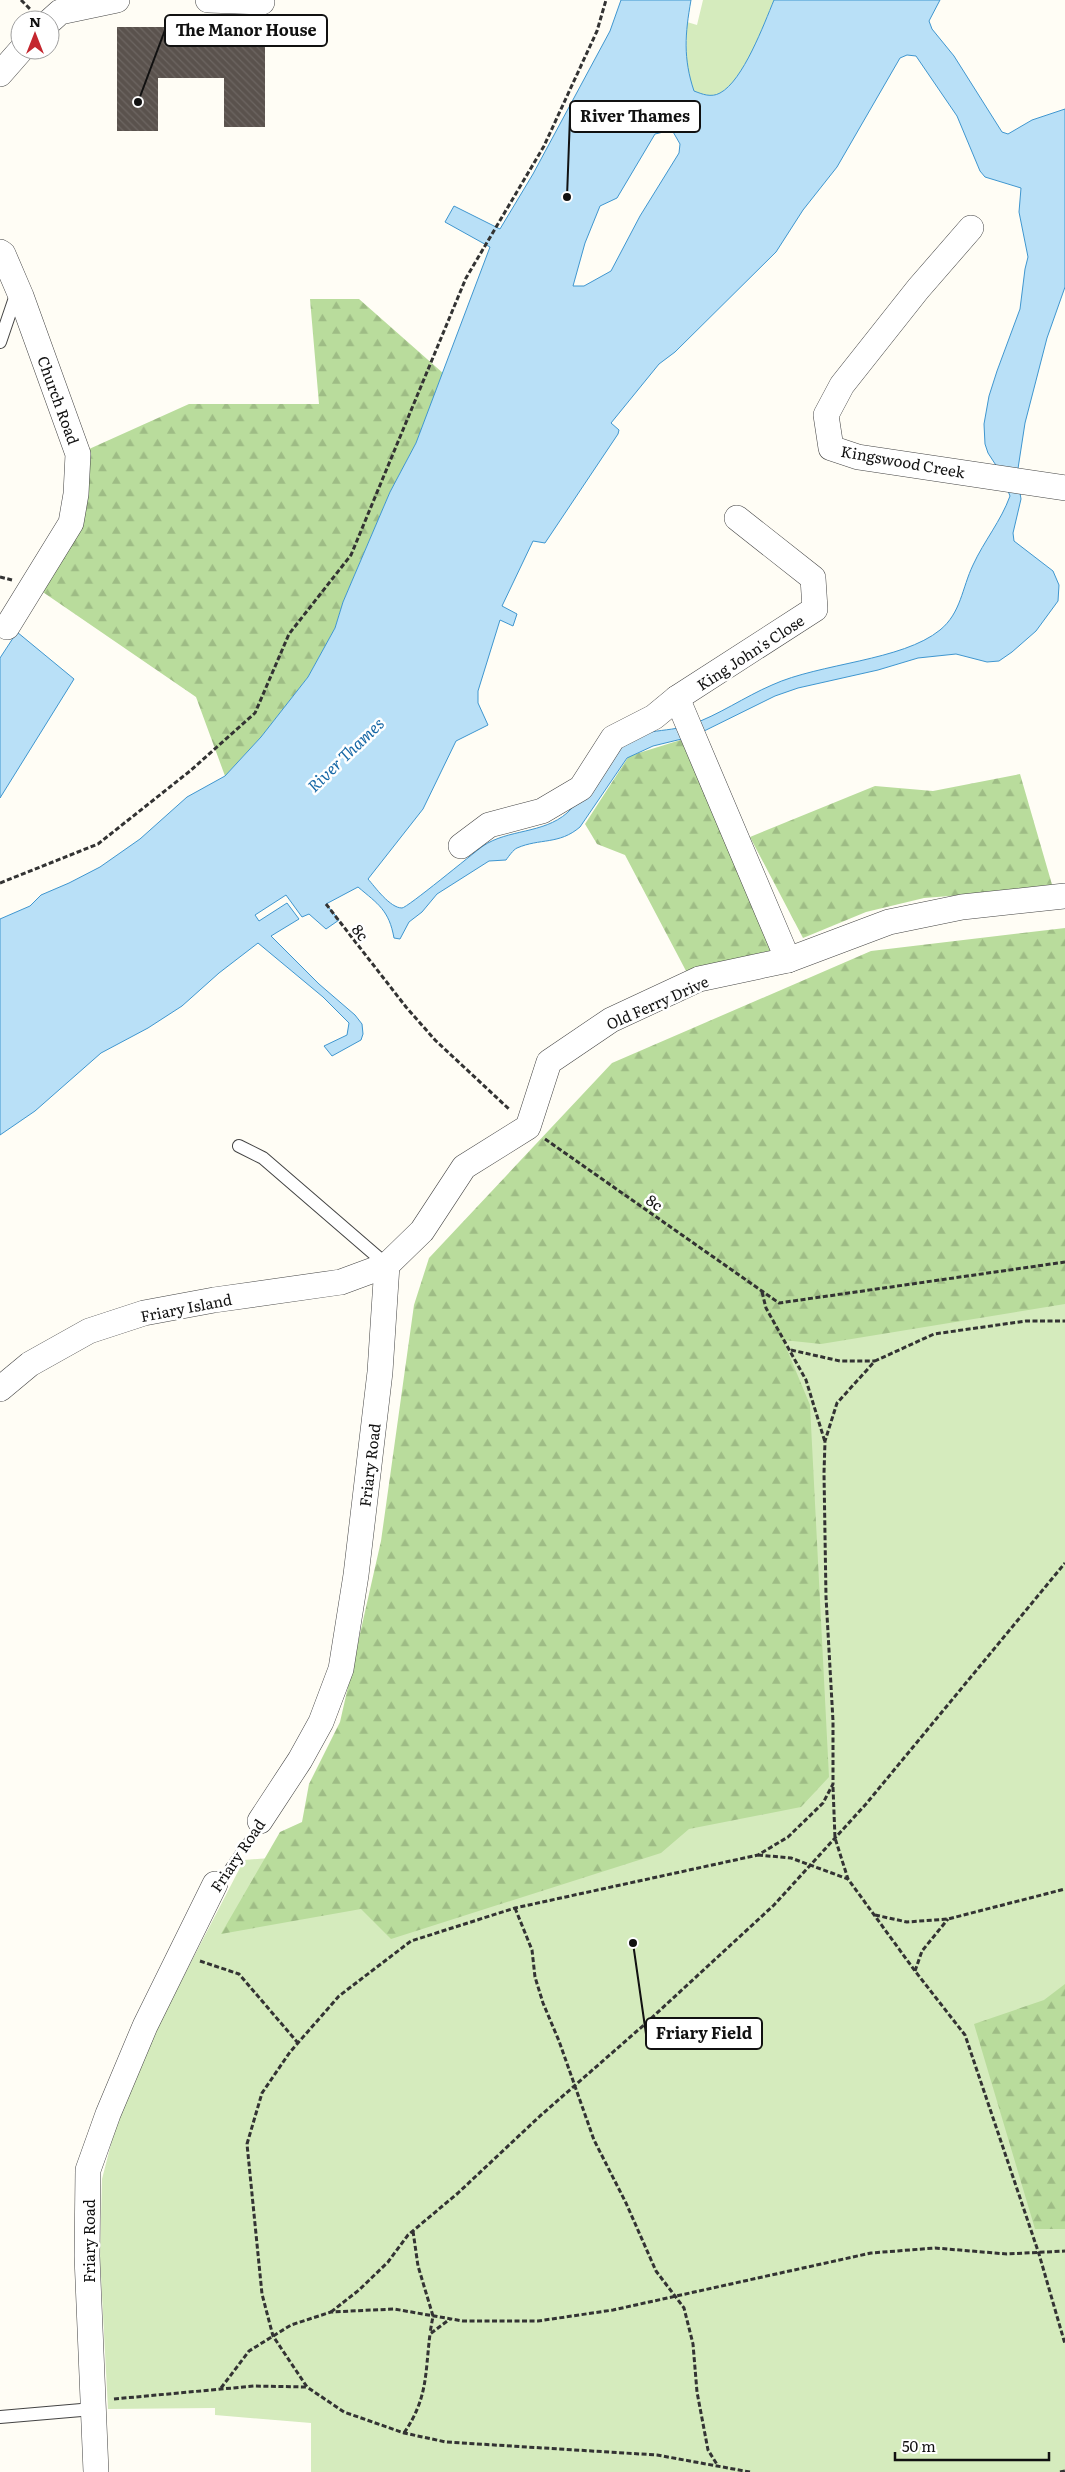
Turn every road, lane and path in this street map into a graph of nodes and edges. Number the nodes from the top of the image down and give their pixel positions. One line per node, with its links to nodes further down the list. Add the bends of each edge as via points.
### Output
1 (117, 0): 5 (street)
2 (208, 0): 4 (street)
3 (606, 0): 17 (path, via 597,31 544,146 466,278 351,555 289,634 255,713 190,771 98,844)
4 (262, 2)
5 (60, 12)
6 (12, 60): 7 (street)
7 (0, 74)
8 (971, 228): 12 (street, Kingswood Creek, via 842,385 826,415 831,448 858,457)
9 (0, 252): 10 (street, Church Road)
10 (18, 290): 11 (lane); 14 (street, Church Road, via 78,454 71,523)
11 (0, 342)
12 (1065, 488)
13 (737, 518): 15 (street, King John's Close, via 813,578 815,610)
14 (7, 627)
15 (677, 698): 16 (street, King John's Close, via 654,717 613,738 581,788 542,811 489,825); 20 (street)
16 (461, 846)
17 (0, 883)
18 (1065, 896): 20 (street, Old Ferry Drive, via 962,907 889,922)
19 (326, 904): 21 (path, 8c, via 434,1040)
20 (788, 960): 21 (street, Old Ferry Drive, via 699,979 611,1020 549,1062)
21 (528, 1127): 24 (street, via 464,1166 422,1231); 25 (path, 8c)
22 (239, 1146): 24 (lane, via 263,1158)
23 (1065, 1262): 25 (path, 8c, via 779,1303)
24 (387, 1265): 29 (street, Friary Island, via 341,1282 144,1313 89,1331 30,1364); 33 (street, Friary Road, via 380,1372 356,1575 341,1669 321,1722)
25 (762, 1291): 27 (path, via 766,1308)
26 (1065, 1322): 28 (path, via 1026,1322 934,1334)
27 (791, 1350): 28 (path, via 840,1360); 30 (path, via 806,1380)
28 (875, 1360): 30 (path, via 837,1403)
29 (1, 1388)
30 (825, 1443): 32 (path, via 826,1578)
31 (1065, 1563): 34 (path)
32 (834, 1784): 34 (path); 35 (path, via 823,1803 788,1837)
33 (260, 1821): 38 (path, Friary Road)
34 (835, 1838): 36 (path); 37 (path)
35 (758, 1856): 36 (path, via 791,1858); 40 (path)
36 (811, 1864): 37 (path); 46 (path, via 774,1904)
37 (848, 1879): 41 (path)
38 (215, 1884): 43 (street, Friary Road)
39 (1065, 1889): 42 (path)
40 (515, 1908): 45 (path, via 411,1941 339,1996); 46 (path, via 532,1950 535,1977 543,2003)
41 (874, 1914): 42 (path, via 907,1922); 44 (path)
42 (948, 1919): 44 (path, via 922,1951)
43 (182, 1950): 45 (path, via 205,1964 239,1974); 59 (street, Friary Road, via 141,2035 88,2170 87,2256)
44 (915, 1971): 49 (path, via 965,2035)
45 (298, 2043): 55 (path, via 262,2093 247,2144 262,2294)
46 (575, 2086): 47 (path); 50 (path, via 594,2140 656,2271)
47 (413, 2231): 51 (path, via 388,2262); 52 (path, via 415,2253)
48 (1065, 2251): 49 (path)
49 (1039, 2254): 50 (path, via 934,2248 871,2254); 56 (path)
50 (676, 2295): 53 (path, via 613,2310 538,2321); 62 (path, via 684,2308 693,2344 708,2450)
51 (331, 2312): 52 (path, via 394,2309); 55 (path, via 291,2325)
52 (433, 2316): 53 (path); 54 (path)
53 (450, 2319): 54 (path)
54 (430, 2334): 61 (path, via 425,2388 417,2415)
55 (273, 2336): 57 (path, via 249,2351); 58 (path)
56 (1065, 2344)
57 (222, 2388): 58 (path); 59 (path)
58 (307, 2388): 61 (path, via 344,2412)
59 (93, 2405): 60 (lane); 64 (street, Friary Road)
60 (0, 2416)
61 (404, 2433): 62 (path, via 446,2442 658,2455)
62 (719, 2467): 65 (path)
63 (1065, 2470): 66 (path)
64 (96, 2472)
65 (750, 2472)
66 (1060, 2472)

